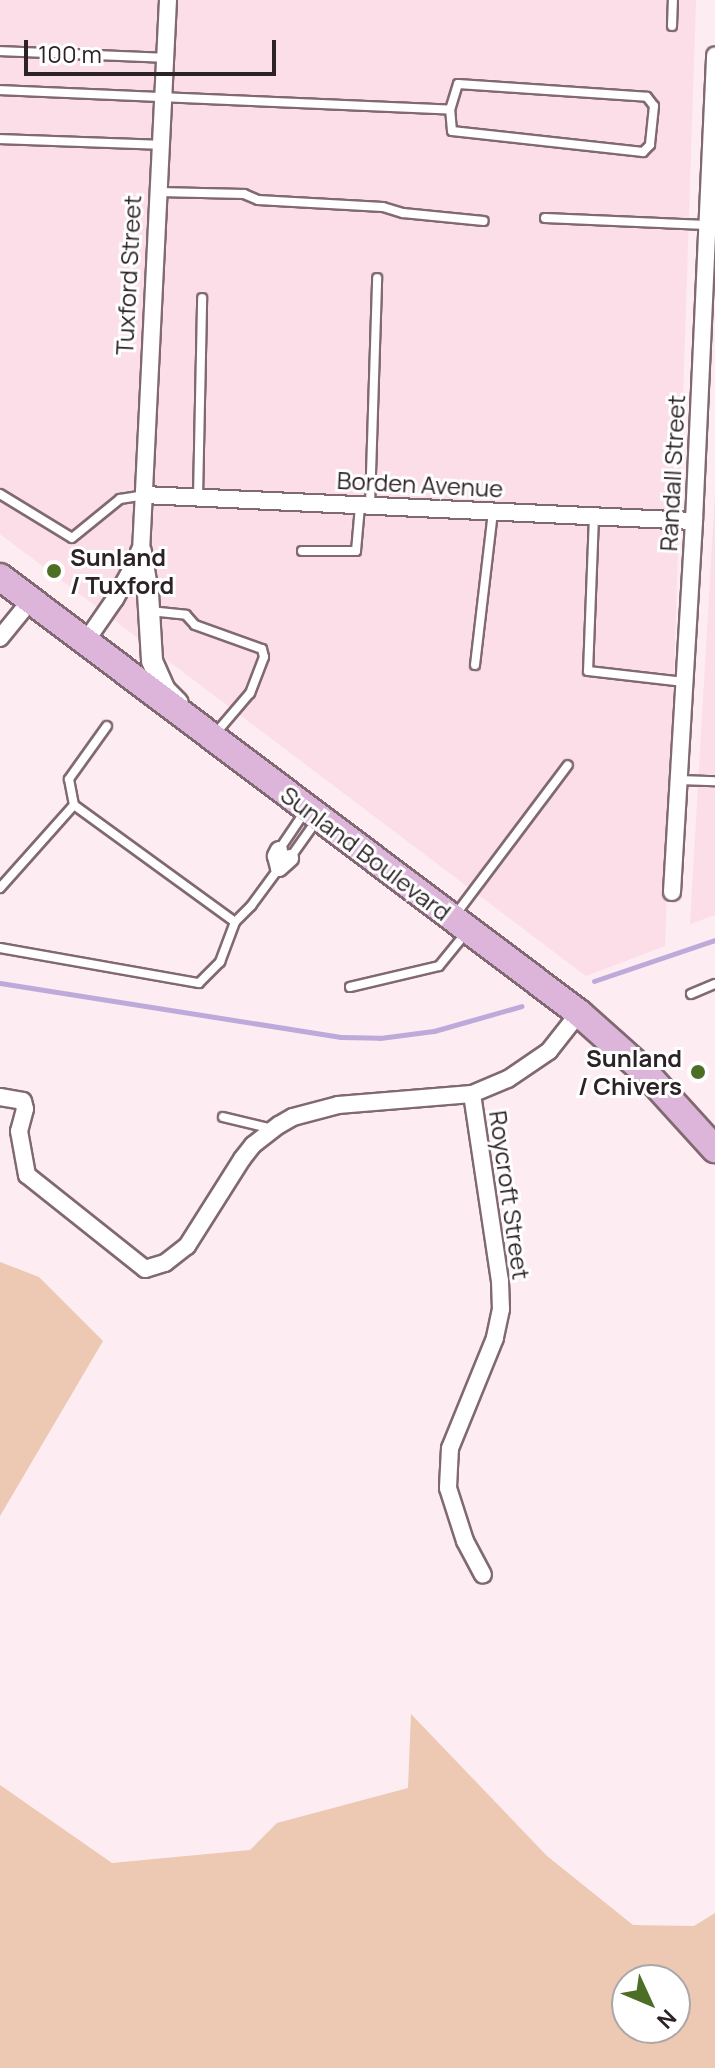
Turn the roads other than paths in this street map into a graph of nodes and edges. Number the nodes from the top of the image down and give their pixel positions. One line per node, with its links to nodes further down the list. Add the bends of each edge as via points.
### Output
1 (168, 0): 6 (street, Tuxford Street)
2 (673, 0): 3 (lane)
3 (672, 26)
4 (0, 51): 6 (lane)
5 (715, 55): 15 (street, Randall Street)
6 (165, 58): 8 (street, Tuxford Street)
7 (0, 90): 8 (lane)
8 (163, 96): 9 (lane); 11 (street, Tuxford Street)
9 (450, 110): 9 (lane, via 458,84 647,97 654,106 650,145 643,152 452,131)
10 (0, 139): 11 (lane)
11 (161, 145): 12 (street, Tuxford Street)
12 (158, 192): 14 (lane, via 244,194 258,200 383,207); 19 (street, Tuxford Street)
13 (545, 218): 15 (lane)
14 (484, 221)
15 (707, 225): 24 (street, Randall Street)
16 (377, 278): 21 (lane)
17 (202, 298): 20 (lane)
18 (0, 494): 19 (lane, via 72,538 120,499)
19 (144, 495): 20 (street, Borden Avenue); 26 (street, Tuxford Street)
20 (198, 497): 21 (street, Borden Avenue)
21 (365, 505): 22 (street, Borden Avenue); 25 (lane, via 356,551)
22 (493, 512): 23 (street, Borden Avenue); 32 (lane)
23 (594, 516): 24 (street, Borden Avenue); 33 (lane, via 588,671)
24 (694, 521): 33 (street, Randall Street)
25 (302, 551)
26 (141, 552): 29 (street, Tuxford Street); 31 (street, Tuxford Street)
27 (0, 577): 28 (main road, Sunland Boulevard)
28 (31, 600): 30 (street); 31 (main road, Sunland Boulevard)
29 (149, 611): 35 (street, Tuxford Street, via 152,661 165,690); 35 (lane, via 186,615 195,625 262,649 264,657 250,693)
30 (0, 638)
31 (86, 641): 35 (main road, Sunland Boulevard)
32 (475, 665)
33 (684, 682): 37 (street, Randall Street)
34 (107, 726): 39 (lane, via 69,779)
35 (212, 738): 40 (main road, Sunland Boulevard)
36 (568, 765): 45 (lane)
37 (679, 780): 38 (lane); 43 (street, Randall Street)
38 (715, 781)
39 (74, 805): 42 (lane); 44 (lane)
40 (312, 813): 41 (lane); 41 (lane); 45 (main road, Sunland Boulevard)
41 (283, 859): 44 (lane)
42 (0, 888)
43 (672, 892)
44 (235, 922): 46 (lane, via 220,962 199,983)
45 (461, 924): 48 (lane, via 439,966); 50 (main road, Sunland Boulevard)
46 (0, 948)
47 (715, 984): 49 (lane)
48 (350, 987)
49 (691, 994)
50 (579, 1013): 51 (street, via 549,1051 508,1079); 55 (main road, Sunland Boulevard, via 643,1070)
51 (472, 1094): 54 (street, via 338,1105 293,1117); 56 (street, Roycroft Street, via 501,1309 495,1338 450,1448 448,1488 465,1541)
52 (0, 1097): 54 (street, via 23,1101 19,1131 27,1175 145,1269 165,1263 187,1246 242,1159)
53 (223, 1117): 54 (lane)
54 (273, 1129)
55 (714, 1146)
56 (483, 1575)

